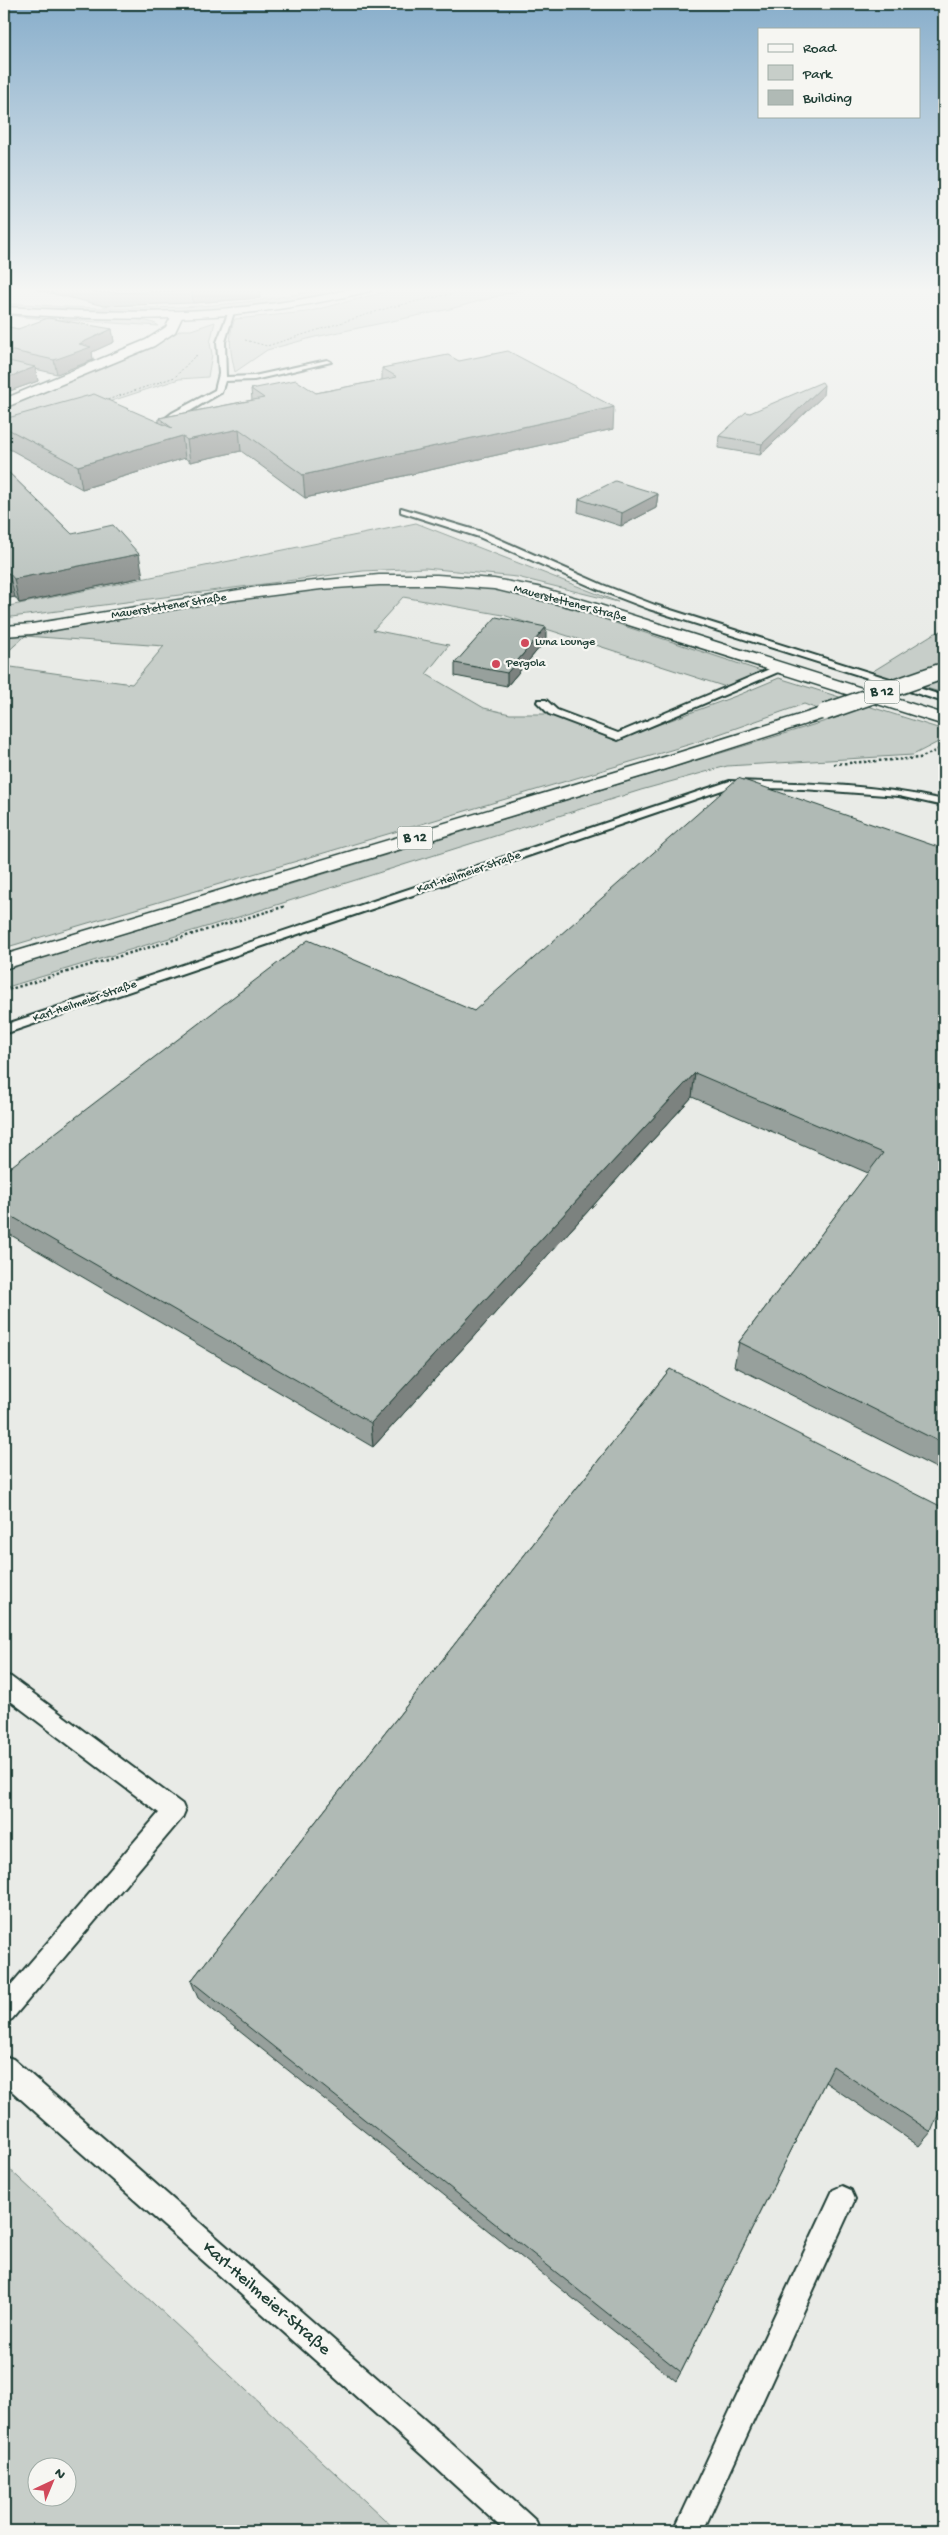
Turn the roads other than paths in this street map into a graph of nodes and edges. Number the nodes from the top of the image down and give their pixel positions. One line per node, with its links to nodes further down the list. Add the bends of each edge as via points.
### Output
1 (189, 407): 2 (lane)
2 (153, 431)
3 (404, 510): 7 (lane, via 482,535 652,607)
4 (4, 631): 5 (main road, Mauerstettener Straße, via 282,590 361,582 464,581 532,591 587,606)
5 (779, 668): 8 (lane, via 618,737 553,712); 9 (main road, Mauerstettener Straße)
6 (942, 671): 11 (main road, B 12, bridge, via 649,768)
7 (944, 698)
8 (542, 702)
9 (944, 720)
10 (944, 803): 12 (lane, Karl-Heilmeier-Straße, via 899,793 730,784)
11 (4, 962)
12 (4, 1030)
13 (4, 1684): 14 (lane, via 174,1811)
14 (4, 2011)
15 (4, 2068): 17 (lane, Karl-Heilmeier-Straße)
16 (842, 2199): 18 (lane)
17 (526, 2531)
18 (688, 2531)

